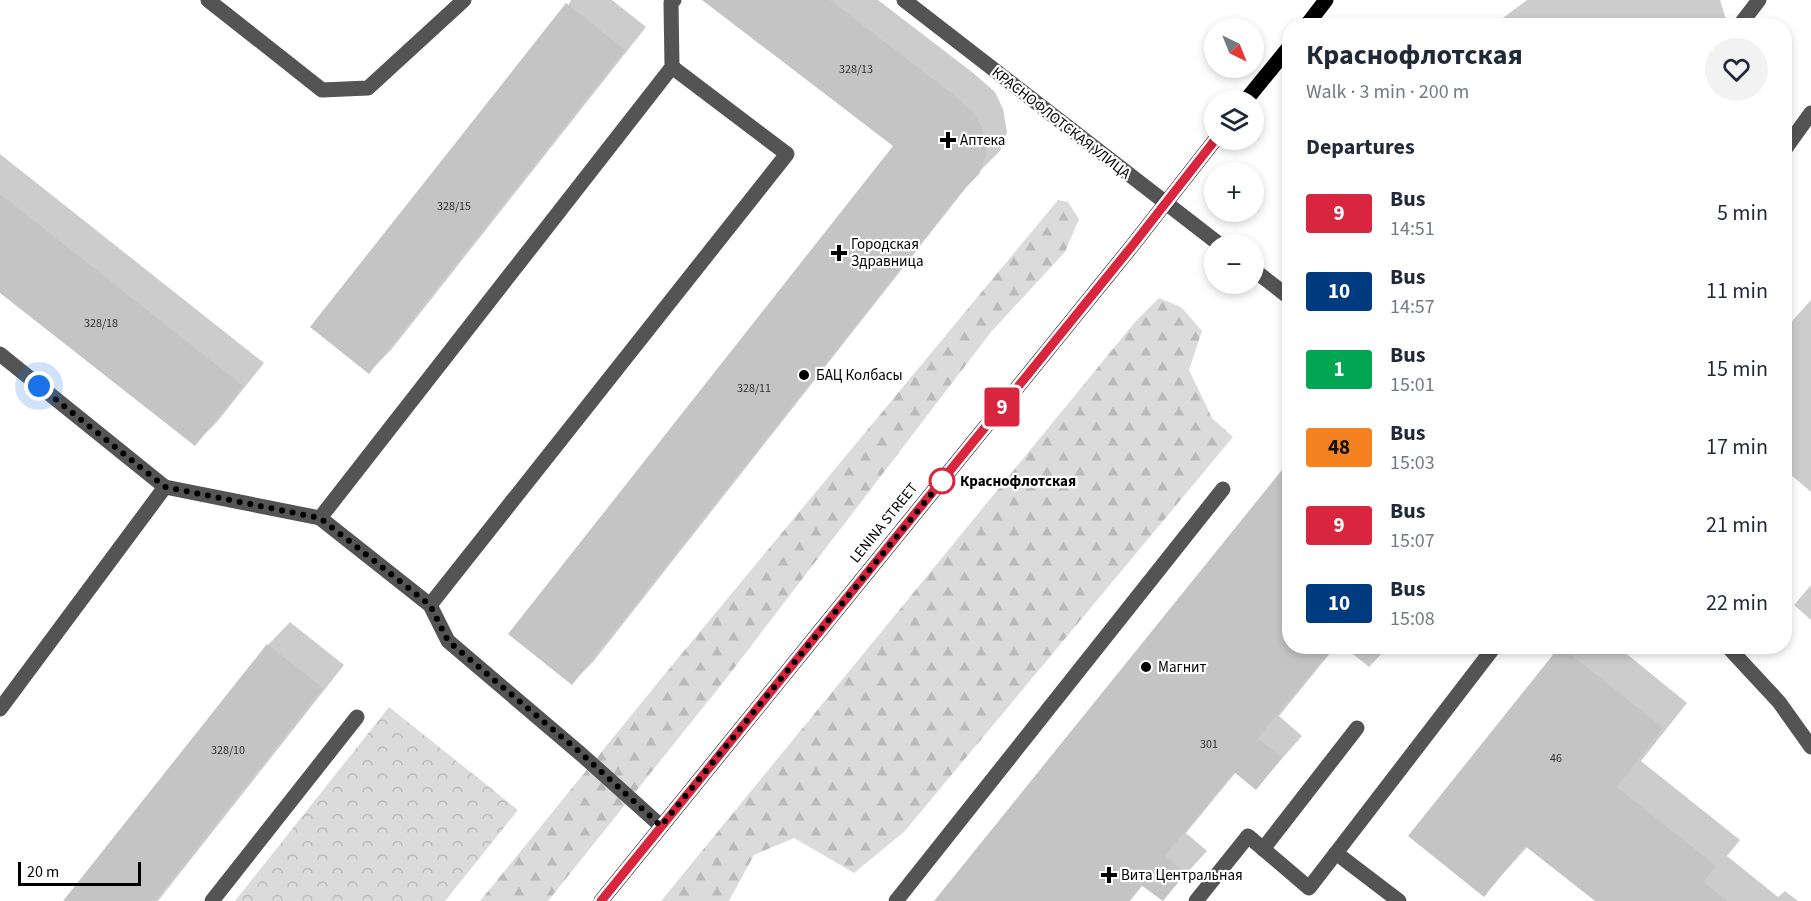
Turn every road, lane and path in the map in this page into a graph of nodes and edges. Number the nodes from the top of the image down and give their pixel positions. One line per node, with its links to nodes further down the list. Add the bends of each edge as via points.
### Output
1 (208, 0): 2 (street, via 322,90 368,88)
2 (465, 0)
3 (674, 0): 10 (street)
4 (904, 0): 15 (street, КРАСНОФЛОТСКАЯ УЛИЦА)
5 (1326, 0): 7 (main road)
6 (1759, 0): 8 (street)
7 (1312, 18)
8 (1745, 18)
9 (1282, 56): 11 (main road)
10 (672, 68): 22 (street); 23 (street, via 787,154)
11 (1254, 90)
12 (1811, 113): 13 (street)
13 (1792, 139)
14 (1207, 150): 15 (main road, LENINA STREET)
15 (1165, 204): 16 (street, КРАСНОФЛОТСКАЯ УЛИЦА); 30 (main road, LENINA STREET)
16 (1206, 234)
17 (1264, 278): 18 (street)
18 (1282, 292)
19 (0, 354): 20 (street)
20 (165, 487): 22 (street); 26 (street)
21 (1223, 489): 35 (street)
22 (320, 518): 23 (street)
23 (430, 605): 30 (street, via 448,641)
24 (1489, 654): 32 (street)
25 (1734, 654): 29 (street, via 1779,702)
26 (0, 709)
27 (357, 717): 33 (street)
28 (1357, 728): 31 (street)
29 (1811, 747)
30 (661, 826): 34 (main road, LENINA STREET)
31 (1263, 849): 32 (street, via 1309,888); 36 (street, via 1248,836)
32 (1336, 853): 37 (street)
33 (212, 901)
34 (601, 901)
35 (897, 901)
36 (1196, 901)
37 (1399, 901)

